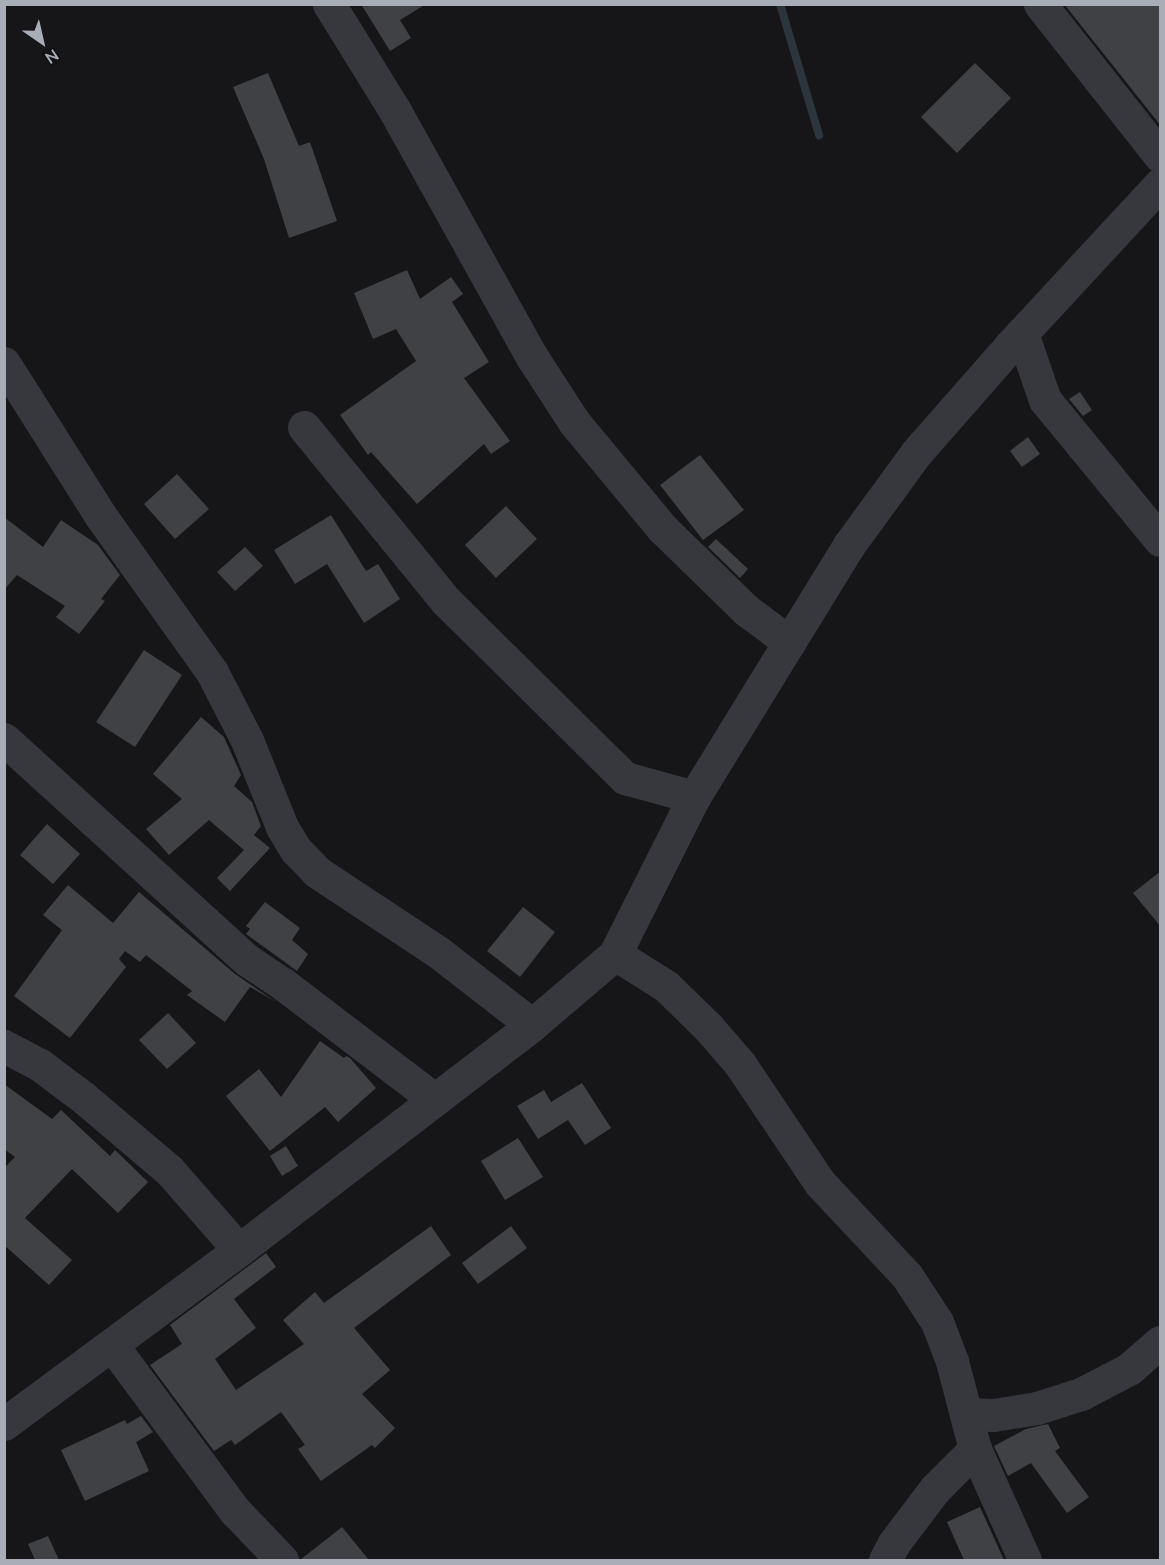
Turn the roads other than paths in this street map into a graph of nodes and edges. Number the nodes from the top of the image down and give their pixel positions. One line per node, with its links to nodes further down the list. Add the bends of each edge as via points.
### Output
1 (329, 4): 9 (street, via 395,111 532,357 574,422 662,528 746,610)
2 (1040, 4): 3 (street)
3 (1161, 156)
4 (1161, 184): 5 (street)
5 (1022, 333): 8 (street, via 1045,400); 9 (street, via 916,453 849,545)
6 (4, 363): 13 (street, via 100,515 212,672 296,850 317,872 438,952)
7 (304, 427): 11 (street, via 446,601 625,778)
8 (1161, 540)
9 (789, 642): 11 (street)
10 (4, 740): 15 (street, via 247,960)
11 (694, 797): 12 (street)
12 (615, 954): 13 (street); 19 (street, via 666,986 708,1027 740,1064 820,1184 907,1276 937,1322)
13 (532, 1025): 15 (street)
14 (4, 1046): 16 (street, via 40,1065 170,1170)
15 (434, 1099): 16 (street)
16 (239, 1250): 18 (street)
17 (1161, 1342): 19 (street, via 1129,1369 1081,1394 1038,1408 993,1415)
18 (112, 1345): 20 (street); 22 (street, via 234,1511)
19 (966, 1414): 21 (street)
20 (4, 1424)
21 (975, 1449): 23 (street, via 935,1489); 24 (street)
22 (282, 1560)
23 (885, 1560)
24 (1025, 1560)

